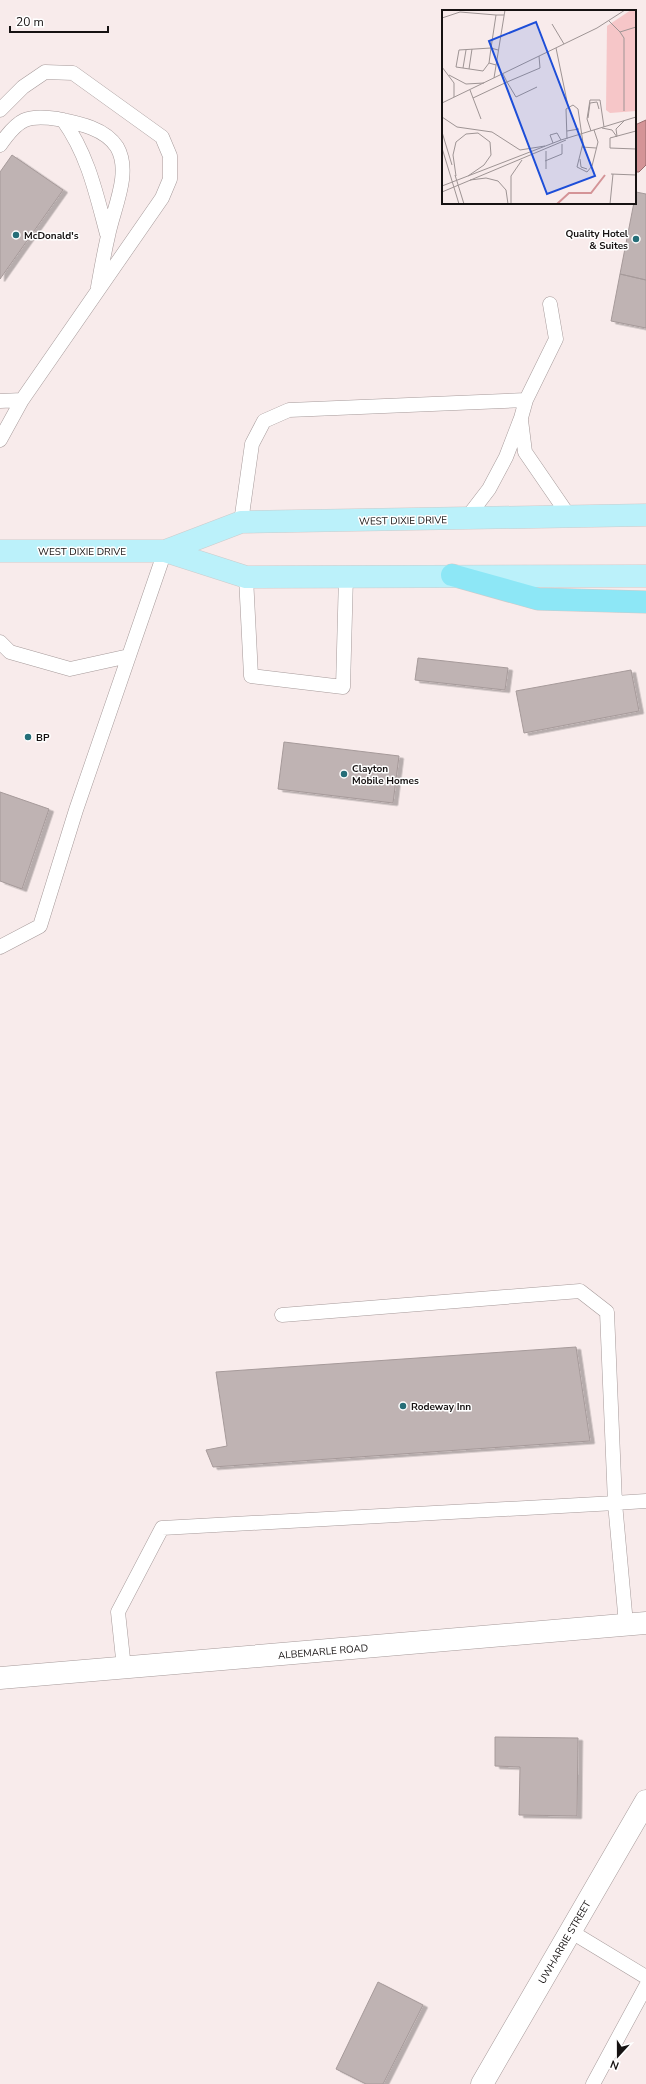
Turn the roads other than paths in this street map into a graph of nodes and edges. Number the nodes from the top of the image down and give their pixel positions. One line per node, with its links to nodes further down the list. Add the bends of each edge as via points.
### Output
1 (0, 110): 5 (lane, via 23,87 45,72 73,73 162,137 170,156 170,178 162,198)
2 (63, 120): 3 (lane, via 42,116 20,120); 4 (lane, via 77,140 94,184); 4 (lane, via 87,125 104,135 116,147 122,165 121,181)
3 (0, 145)
4 (108, 236): 5 (lane)
5 (97, 293): 7 (lane)
6 (550, 304): 8 (lane, via 556,339)
7 (22, 400): 9 (lane); 11 (lane)
8 (526, 400): 10 (lane); 15 (lane, via 289,410 264,422 252,444)
9 (0, 402)
10 (521, 418): 13 (lane, via 525,452); 14 (lane, via 506,457 489,489)
11 (0, 440)
12 (646, 515): 13 (main road, WEST DIXIE DRIVE)
13 (569, 516): 14 (main road, WEST DIXIE DRIVE)
14 (466, 519): 15 (main road, WEST DIXIE DRIVE)
15 (241, 522): 17 (main road, WEST DIXIE DRIVE)
16 (0, 551): 17 (main road, WEST DIXIE DRIVE)
17 (165, 551): 21 (main road, WEST DIXIE DRIVE); 24 (lane)
18 (452, 575): 19 (main road, WEST DIXIE DRIVE); 20 (main road, WEST DIXIE DRIVE); 22 (highway, via 538,599)
19 (346, 576): 21 (main road, WEST DIXIE DRIVE); 21 (lane, via 343,687 251,676)
20 (646, 576)
21 (246, 577)
22 (646, 602)
23 (0, 642): 24 (lane, via 10,652 70,669)
24 (129, 656): 25 (lane, via 76,810 40,926)
25 (1, 950)
26 (282, 1315): 28 (lane, via 580,1291 607,1312)
27 (646, 1501): 28 (lane)
28 (615, 1503): 29 (lane); 30 (lane, via 162,1528 118,1612)
29 (636, 1623): 30 (main road, ALBEMARLE ROAD)
30 (124, 1668): 31 (main road, ALBEMARLE ROAD)
31 (0, 1678)
32 (646, 1801): 33 (main road, UWHARRIE STREET)
33 (570, 1931): 34 (lane); 36 (main road, UWHARRIE STREET)
34 (646, 1977)
35 (646, 1986): 37 (lane)
36 (482, 2084)
37 (593, 2084)

